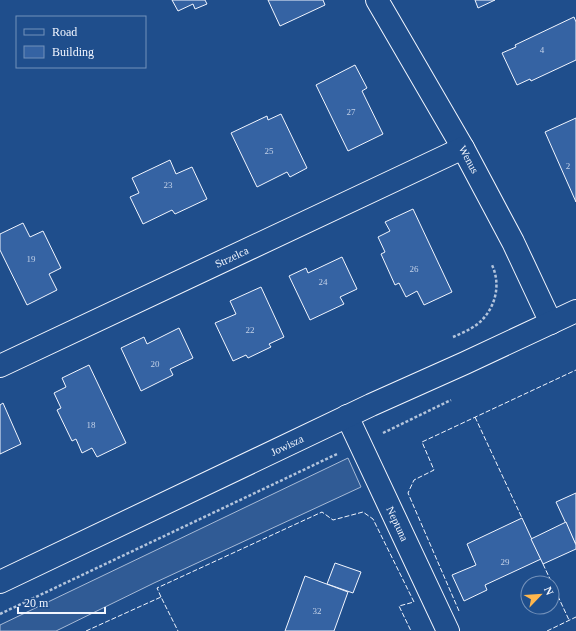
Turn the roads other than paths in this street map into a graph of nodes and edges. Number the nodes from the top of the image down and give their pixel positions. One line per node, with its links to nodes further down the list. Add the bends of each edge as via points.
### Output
1 (378, 0): 2 (street, Wenus)
2 (463, 148): 4 (street, Wenus); 5 (street, Strzelca)
3 (576, 311): 4 (street, Jowisza)
4 (552, 323): 6 (street, Jowisza)
5 (0, 366)
6 (347, 416): 7 (street, Jowisza); 8 (street, Neptuna)
7 (0, 582)
8 (448, 631)

